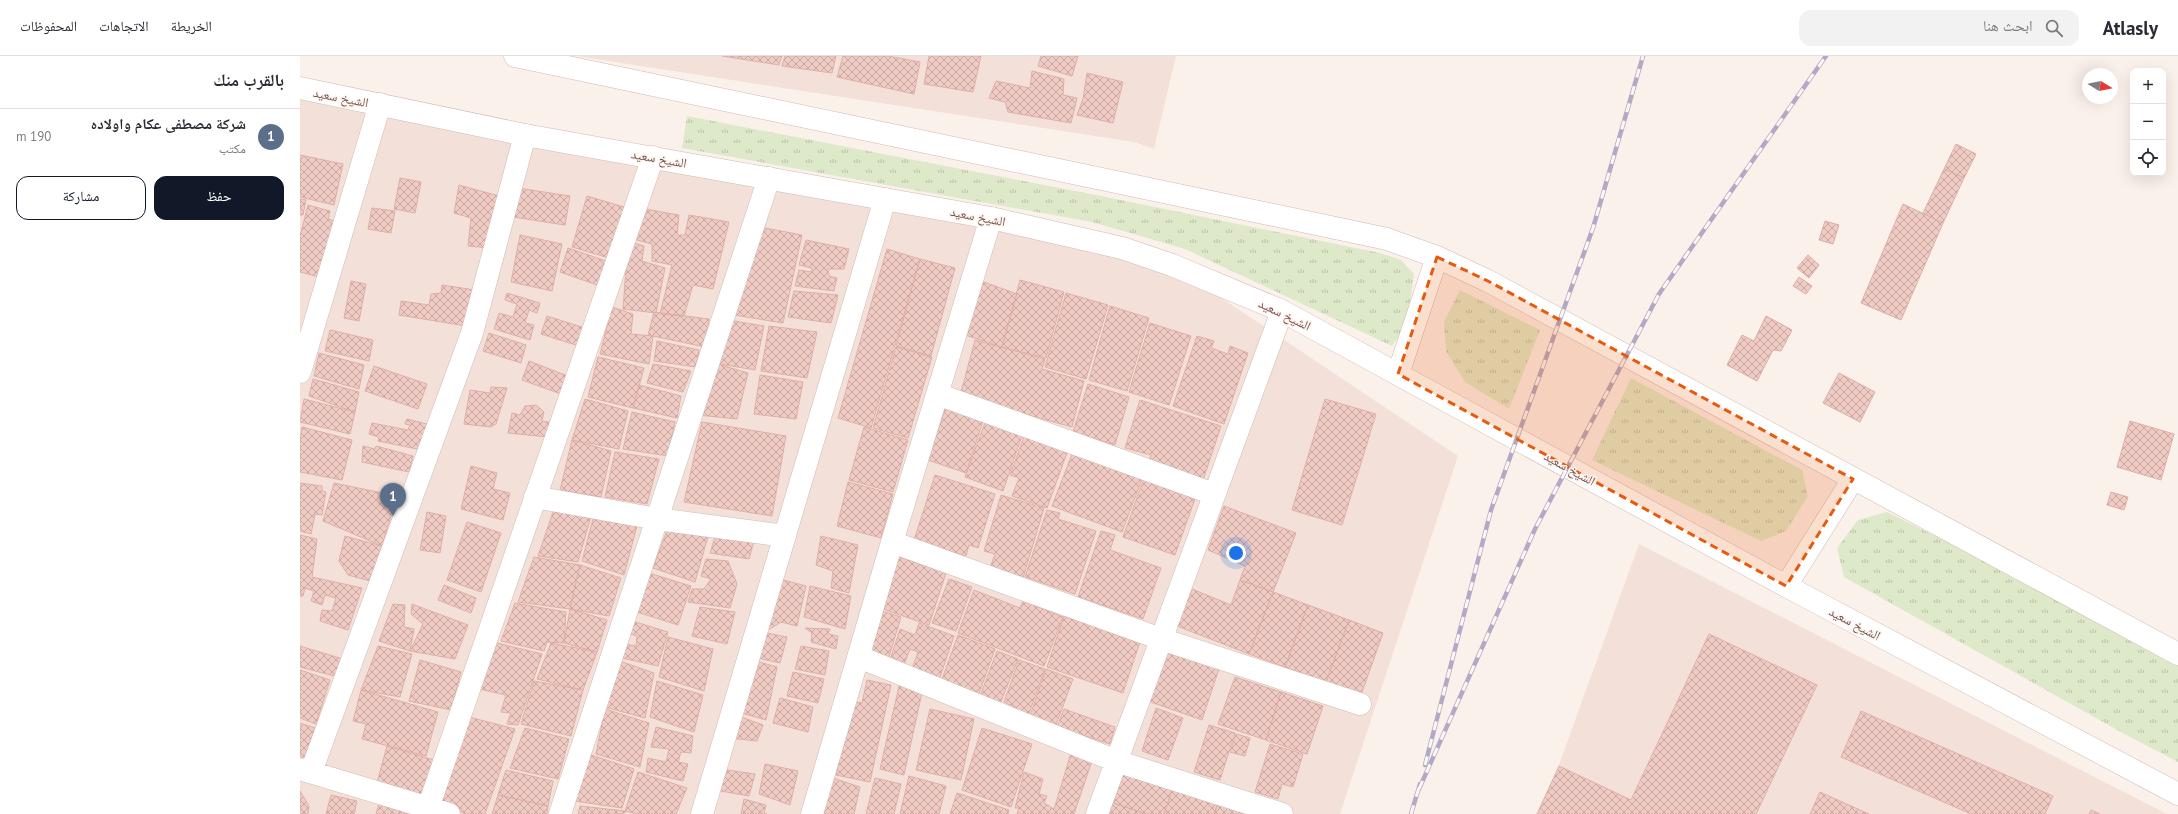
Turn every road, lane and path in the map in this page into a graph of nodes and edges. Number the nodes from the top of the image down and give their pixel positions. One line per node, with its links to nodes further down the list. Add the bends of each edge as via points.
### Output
1 (515, 56): 9 (street, via 1387,239)
2 (300, 88): 3 (street, الشيخ سعيد)
3 (380, 104): 4 (street, الشيخ سعيد); 11 (street)
4 (525, 135): 5 (street, الشيخ سعيد); 26 (street, via 472,334)
5 (653, 157): 6 (street, الشيخ سعيد); 16 (street)
6 (769, 178): 7 (street, الشيخ سعيد); 17 (street)
7 (885, 199): 8 (street, الشيخ سعيد); 18 (street)
8 (991, 218): 10 (street, الشيخ سعيد, via 1122,248 1172,265); 13 (street)
9 (1437, 257): 12 (street); 14 (street, via 1488,281)
10 (1282, 311): 12 (street, الشيخ سعيد); 15 (street)
11 (300, 372)
12 (1398, 374): 20 (street, الشيخ سعيد)
13 (937, 394): 15 (street); 19 (street)
14 (1852, 479): 20 (street); 22 (street)
15 (1214, 494): 21 (street)
16 (535, 497): 17 (street); 28 (street)
17 (657, 519): 18 (street); 30 (street)
18 (785, 536): 31 (street)
19 (892, 542): 21 (street); 23 (street)
20 (1786, 586): 27 (street, الشيخ سعيد)
21 (1161, 640): 24 (street); 25 (street)
22 (2178, 654)
23 (858, 656): 25 (street); 32 (street)
24 (1360, 704)
25 (1116, 761): 33 (street); 34 (street)
26 (306, 771): 28 (street)
27 (2178, 794)
28 (427, 811): 29 (street)
29 (449, 814)
30 (560, 814)
31 (702, 814)
32 (812, 814)
33 (1096, 814)
34 (1282, 814)

